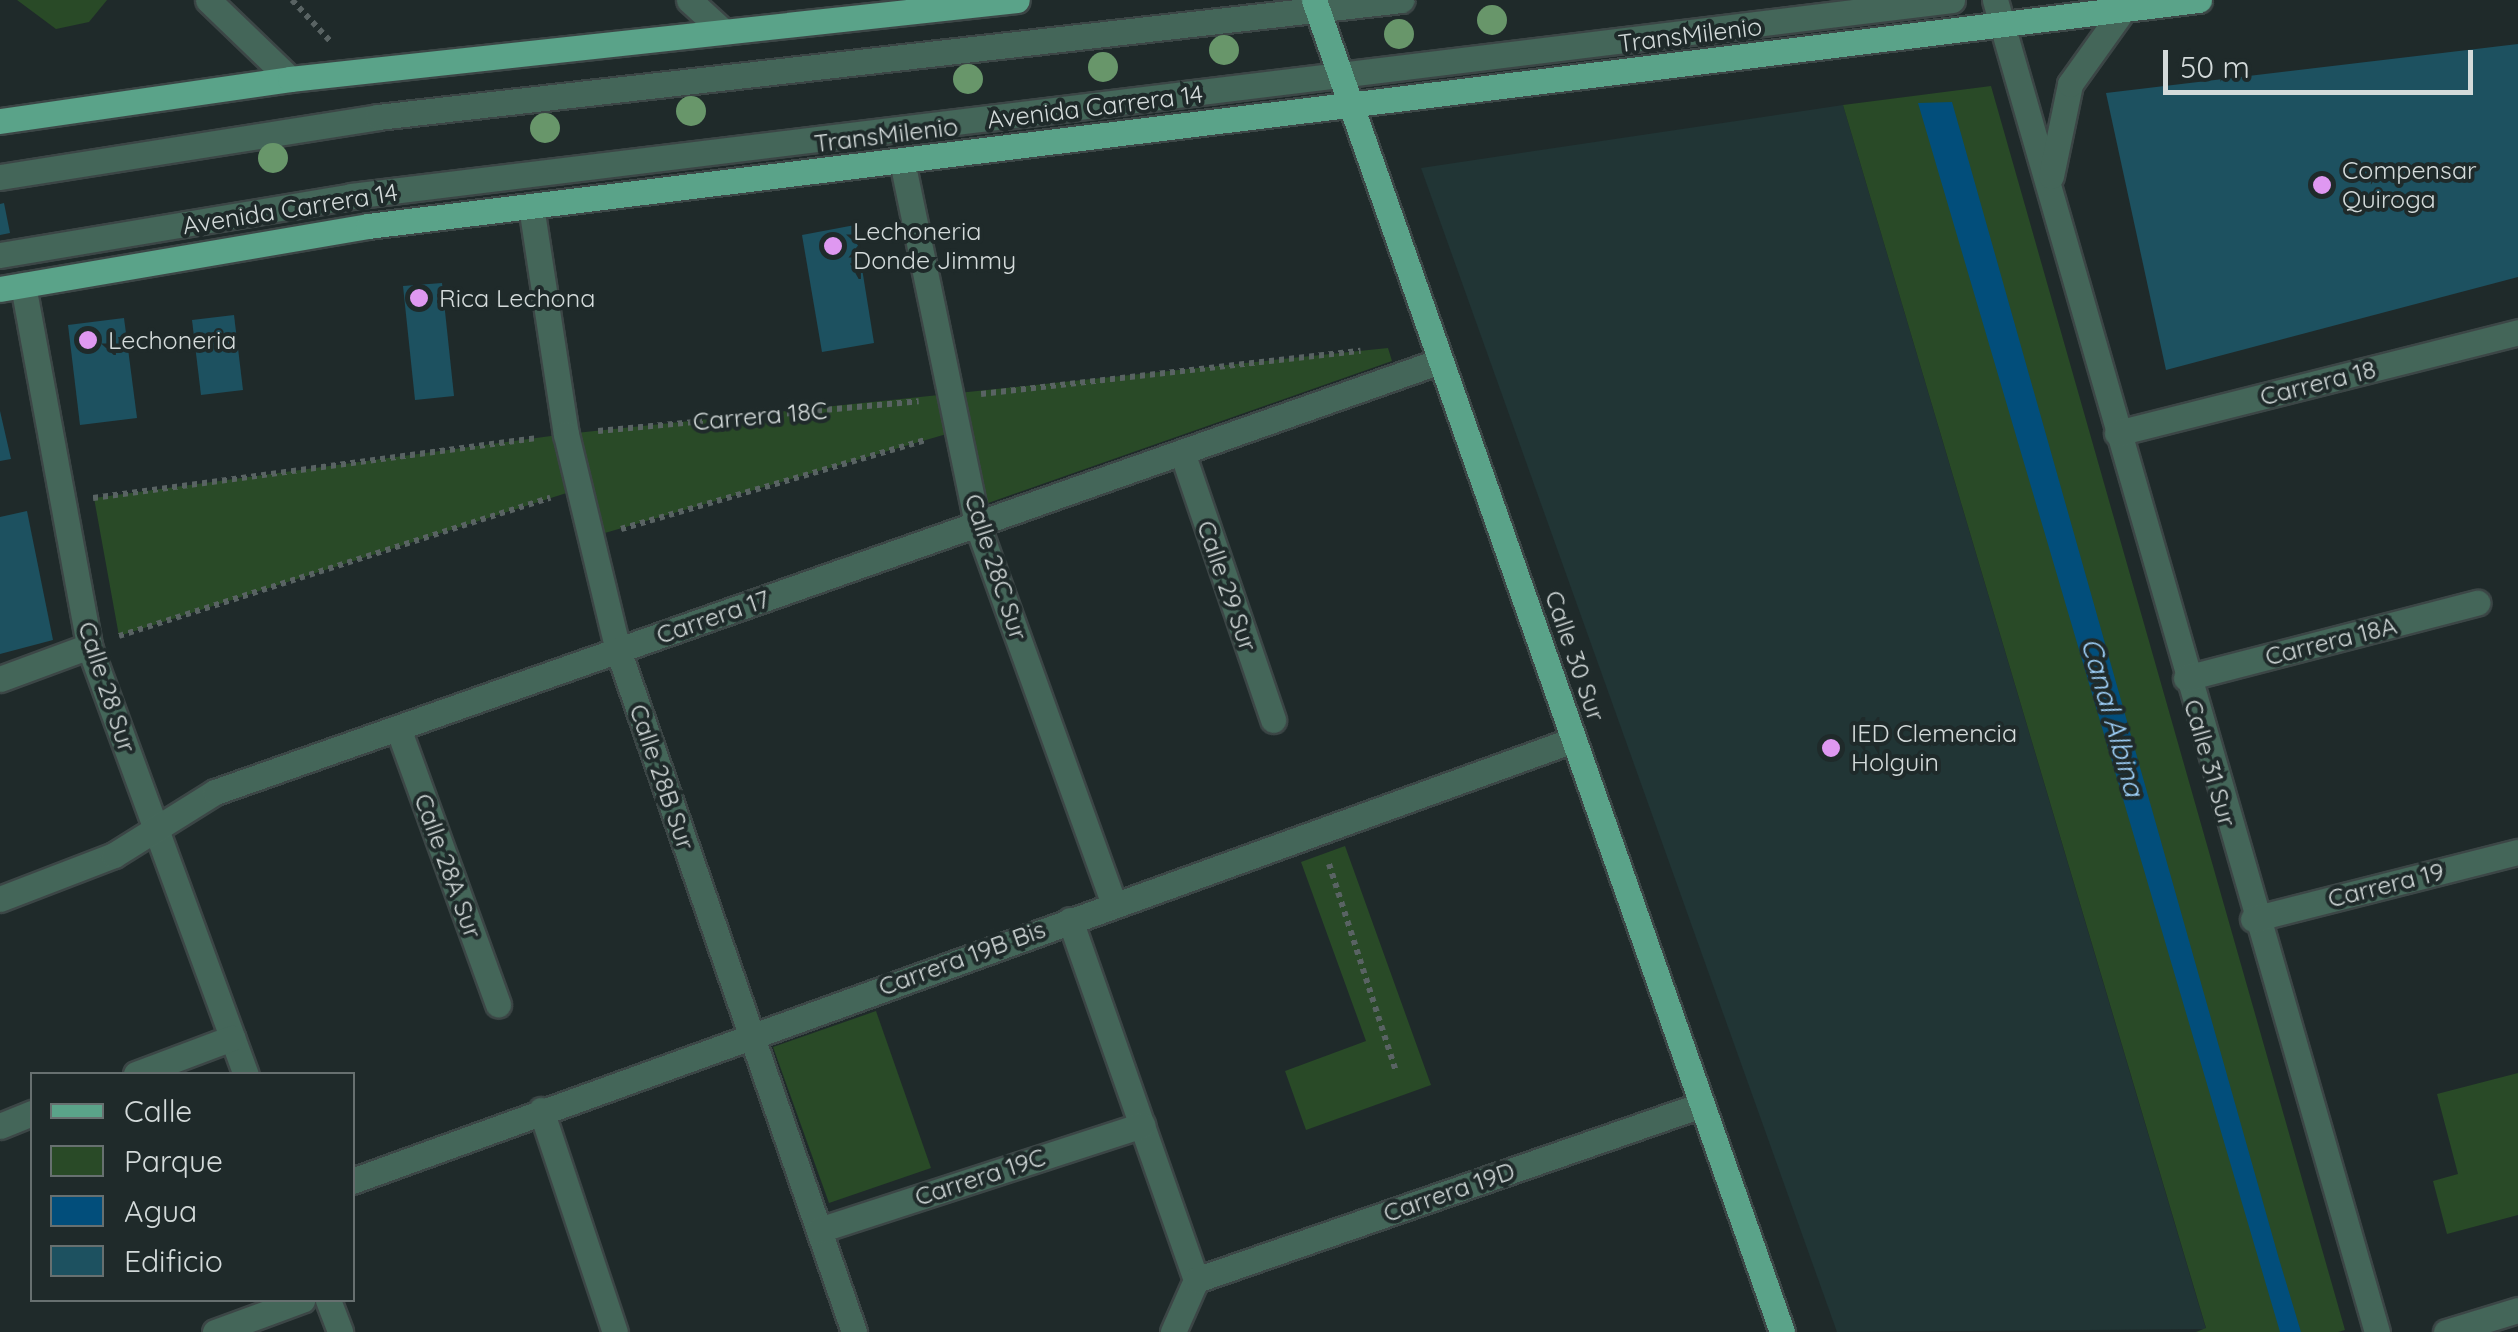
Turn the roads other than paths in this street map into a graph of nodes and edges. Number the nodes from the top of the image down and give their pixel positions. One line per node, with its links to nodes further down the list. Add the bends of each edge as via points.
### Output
1 (208, 0): 12 (street)
2 (689, 0): 11 (street)
3 (1017, 0): 11 (main road)
4 (1402, 0): 8 (street)
5 (1952, 0): 13 (street, TransMilenio)
6 (1995, 0): 10 (street, Calle 31 Sur)
7 (2200, 0): 9 (main road, Avenida Carrera 14)
8 (1316, 5): 13 (main road, Calle 30 Sur); 17 (street, via 378,117)
9 (2123, 10): 10 (main road, Avenida Carrera 14); 18 (street, Calle 31 Sur, via 2070,84)
10 (2002, 26): 14 (main road, Avenida Carrera 14); 18 (street, Calle 31 Sur)
11 (724, 32): 12 (main road)
12 (290, 79): 15 (main road)
13 (1342, 80): 14 (main road, Calle 30 Sur); 20 (street, TransMilenio, via 408,188)
14 (1350, 106): 16 (main road, Avenida Carrera 14); 23 (main road, Calle 30 Sur)
15 (0, 121)
16 (902, 161): 19 (main road, Avenida Carrera 14); 26 (street, Calle 28C Sur)
17 (0, 177)
18 (2050, 191): 24 (street, Calle 31 Sur)
19 (530, 206): 21 (main road, Avenida Carrera 14); 29 (street, Calle 28B Sur, via 566,434)
20 (0, 254)
21 (12, 287): 28 (street, Calle 28 Sur)
22 (2518, 332): 24 (street, Carrera 18)
23 (1440, 361): 25 (street, Carrera 17); 34 (main road, Calle 30 Sur)
24 (2118, 433): 30 (street, Calle 31 Sur)
25 (1182, 452): 26 (street, Carrera 17); 32 (street, Calle 29 Sur)
26 (978, 524): 29 (street, Carrera 17); 38 (street, Calle 28C Sur)
27 (2477, 603): 30 (street, Carrera 18A)
28 (89, 646): 31 (street); 35 (street, Calle 28 Sur)
29 (618, 650): 33 (street, Carrera 17); 42 (street, Calle 28B Sur)
30 (2186, 678): 39 (street, Calle 31 Sur)
31 (0, 679)
32 (1273, 720)
33 (398, 728): 35 (street, Carrera 17, via 196,800); 41 (street, Calle 28A Sur)
34 (1573, 740): 38 (street, Carrera 19B Bis); 46 (main road, Calle 30 Sur)
35 (155, 828): 37 (street, Carrera 17, via 114,855); 43 (street, Calle 28 Sur)
36 (2518, 852): 39 (street, Carrera 19)
37 (0, 899)
38 (1114, 904): 40 (street, Carrera 19B Bis)
39 (2253, 919): 63 (street, Calle 31 Sur)
40 (1070, 920): 42 (street, Carrera 19B Bis); 49 (street)
41 (498, 1005)
42 (751, 1034): 47 (street, Carrera 19B Bis); 52 (street, Calle 28B Sur)
43 (232, 1038): 44 (street); 45 (street, Calle 28 Sur)
44 (141, 1072)
45 (245, 1072)
46 (1701, 1105): 53 (street, Carrera 19D); 62 (main road, Calle 30 Sur)
47 (541, 1110): 51 (street, Carrera 19B Bis); 59 (street)
48 (30, 1115): 50 (street)
49 (1142, 1125): 52 (street, Carrera 19C); 53 (street)
50 (0, 1126)
51 (355, 1180)
52 (819, 1230): 60 (street, Calle 28B Sur)
53 (1196, 1280): 61 (street)
54 (297, 1302): 57 (street)
55 (329, 1302): 58 (street)
56 (2518, 1310): 64 (street)
57 (215, 1332)
58 (340, 1332)
59 (615, 1332)
60 (854, 1332)
61 (1173, 1332)
62 (1782, 1332)
63 (2377, 1332)
64 (2446, 1332)

